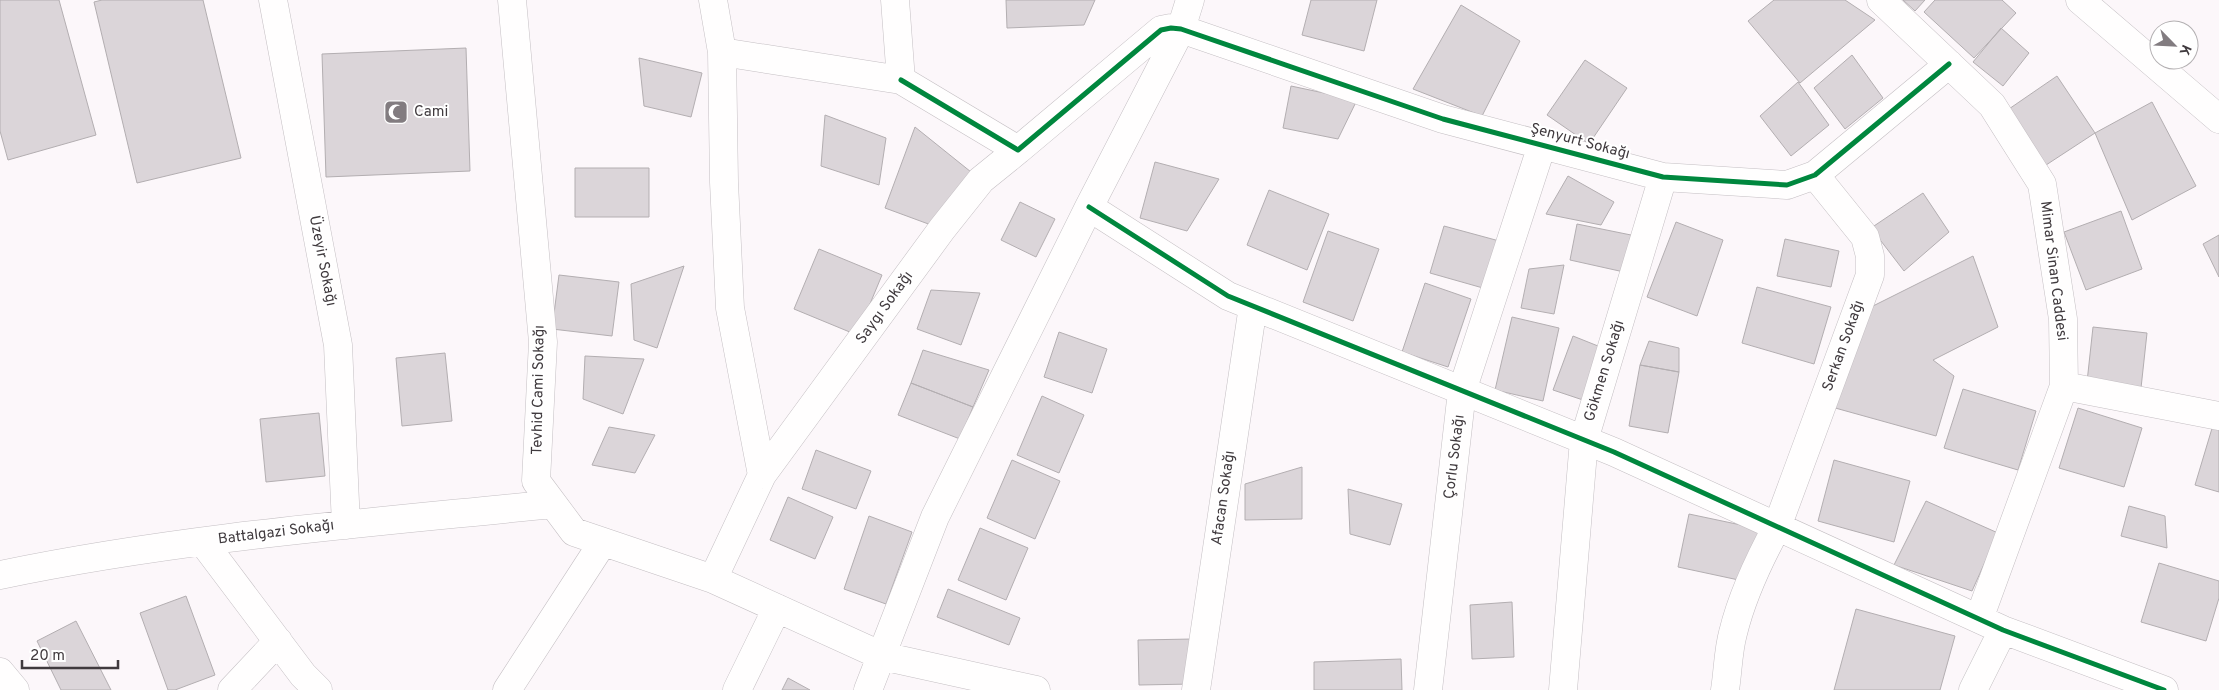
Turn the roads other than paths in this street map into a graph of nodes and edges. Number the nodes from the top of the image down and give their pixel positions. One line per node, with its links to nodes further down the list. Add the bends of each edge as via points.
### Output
1 (273, 0): 25 (street, Üzeyir Sokağı, via 338,345)
2 (512, 0): 24 (street, Tevhid Cami Sokağı, via 543,342 536,481)
3 (713, 0): 9 (street)
4 (895, 0): 11 (street)
5 (1190, 0): 8 (street)
6 (1881, 0): 10 (street, Mimar Sinan Caddesi)
7 (2080, 0): 12 (street)
8 (1181, 28): 13 (street, Şenyurt Sokağı, via 1443,119); 14 (street, Saygı Sokağı, via 1161,30); 17 (street)
9 (722, 52): 11 (street); 23 (street, via 730,308)
10 (1949, 64): 15 (street, Şenyurt Sokağı); 19 (street, Mimar Sinan Caddesi, via 1992,105 2042,184 2063,319)
11 (901, 80): 14 (street)
12 (2219, 119)
13 (1542, 145): 16 (street, Şenyurt Sokağı); 20 (street, Çorlu Sokağı)
14 (1018, 150): 23 (street, Saygı Sokağı, via 981,180 942,229)
15 (1815, 175): 16 (street, Şenyurt Sokağı, via 1787,185); 26 (street, Serkan Sokağı, via 1865,237 1870,275)
16 (1663, 177): 22 (street, Gökmen Sokağı)
17 (1088, 207): 18 (street, via 1228,296); 35 (street, via 936,516)
18 (1253, 306): 20 (street); 44 (street, Afacan Sokağı)
19 (2064, 386): 21 (street); 32 (street, Mimar Sinan Caddesi)
20 (1462, 391): 22 (street); 45 (street, Çorlu Sokağı)
21 (2219, 416)
22 (1584, 440): 26 (street); 46 (street, Gökmen Sokağı)
23 (762, 476): 30 (street, Saygı Sokağı)
24 (553, 504): 25 (street, Battalgazi Sokağı); 28 (street, Tevhid Cami Sokağı, via 574,532)
25 (346, 525): 27 (street, Battalgazi Sokağı)
26 (1777, 527): 32 (street); 47 (street, Serkan Sokağı, via 1741,605 1732,634)
27 (203, 542): 29 (street, Battalgazi Sokağı, via 83,558); 34 (street)
28 (603, 542): 30 (street, Tevhid Cami Sokağı); 40 (street)
29 (0, 575)
30 (713, 579): 31 (street, Tevhid Cami Sokağı)
31 (777, 608): 35 (street, Tevhid Cami Sokağı); 41 (street)
32 (1979, 619): 33 (street)
33 (2003, 630): 48 (street); 49 (street)
34 (278, 641): 38 (street); 39 (street)
35 (882, 656): 42 (street); 43 (street)
36 (0, 672): 37 (street)
37 (15, 690)
38 (232, 690)
39 (318, 690)
40 (507, 690)
41 (737, 690)
42 (868, 690)
43 (1036, 690)
44 (1196, 690)
45 (1428, 690)
46 (1563, 690)
47 (1725, 690)
48 (1973, 690)
49 (2164, 690)

